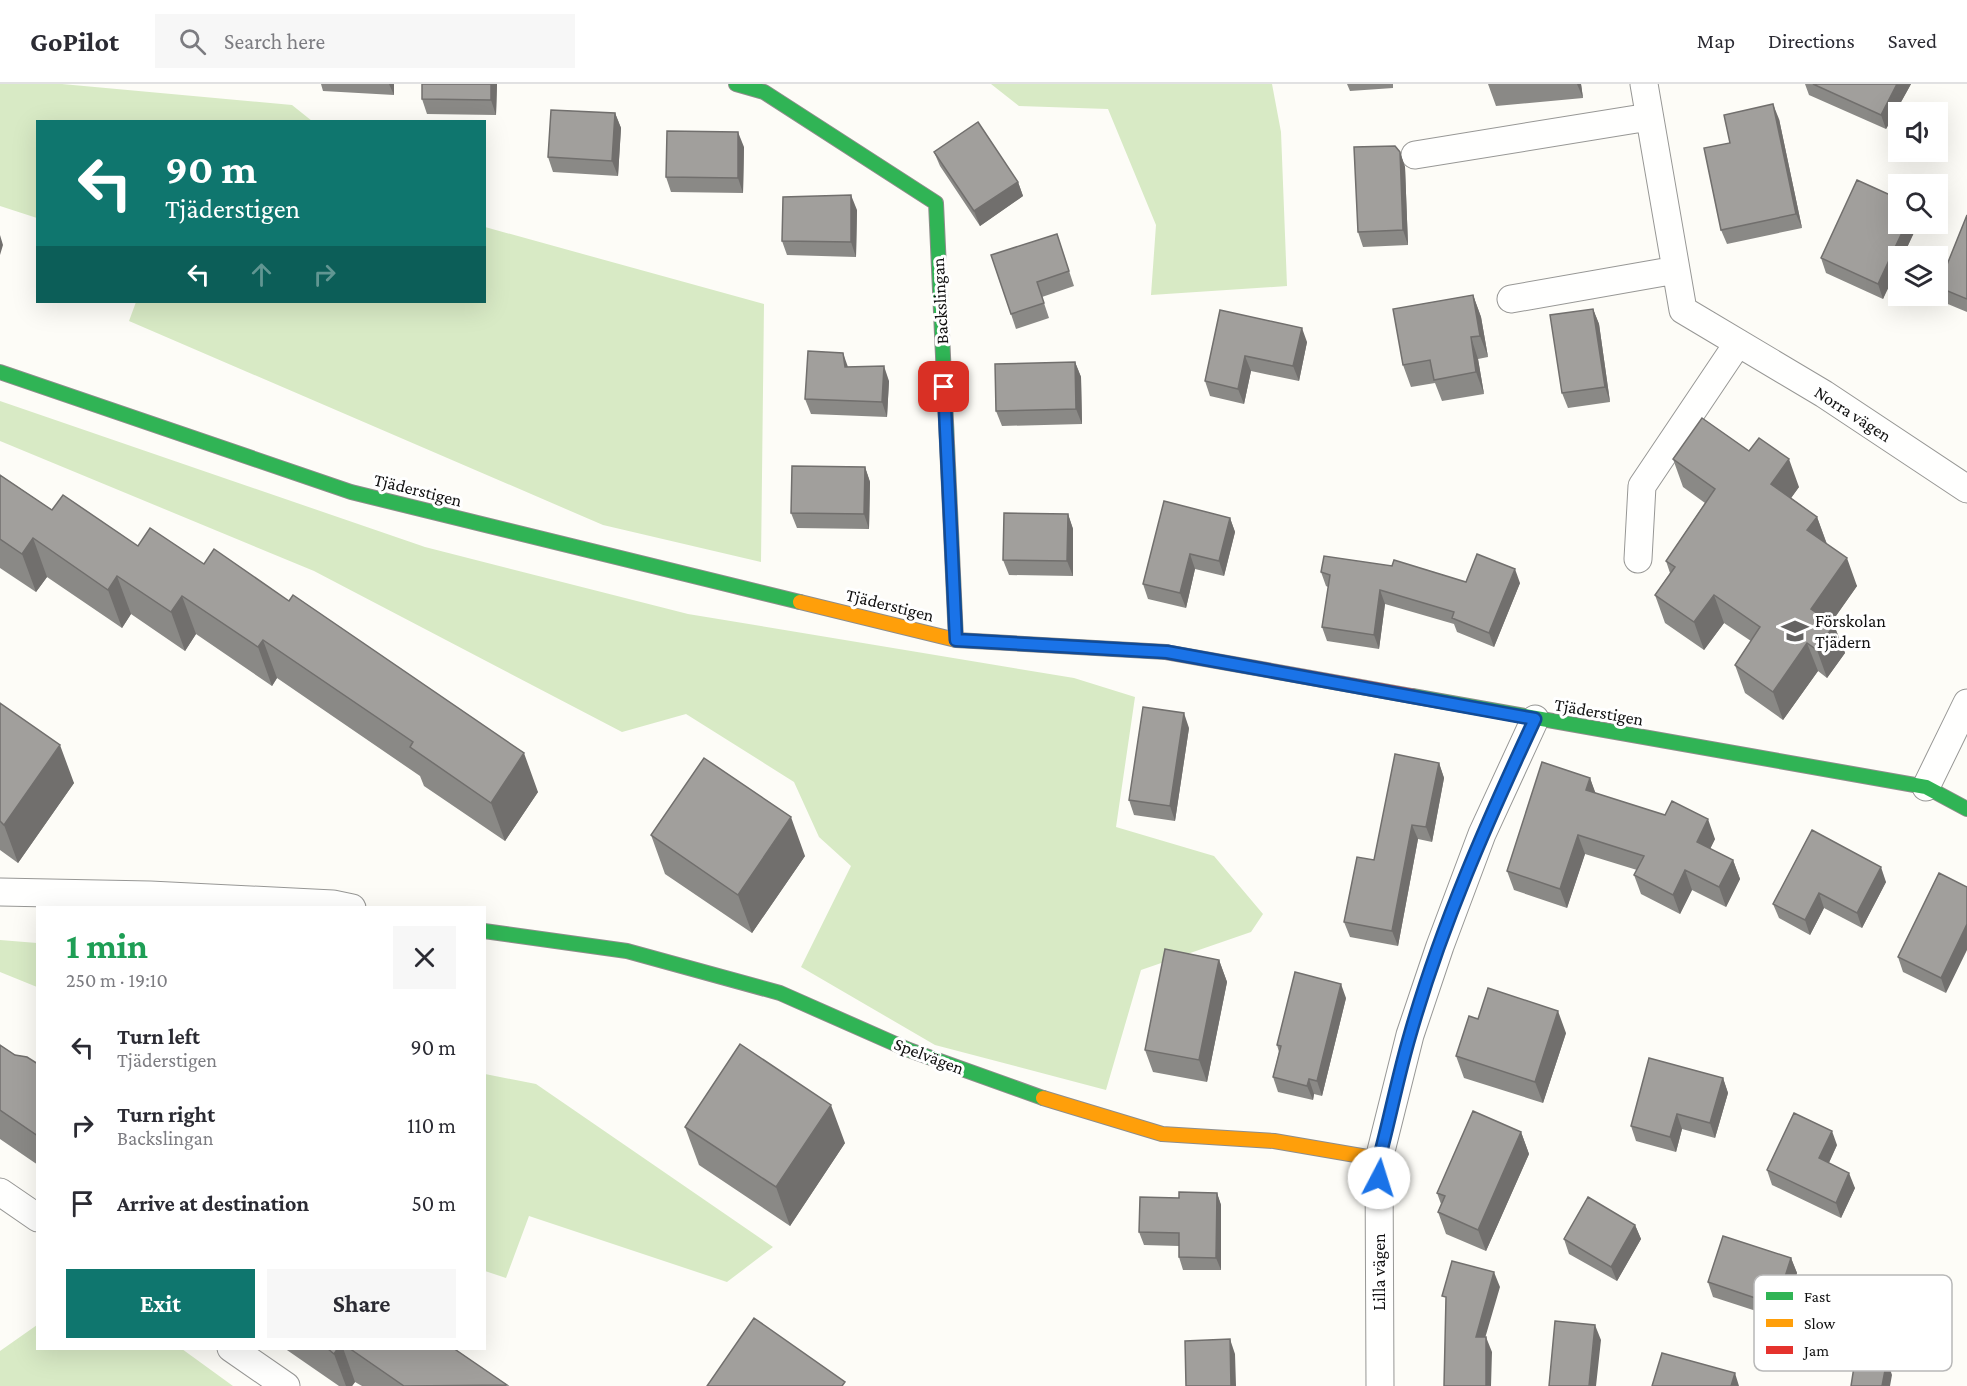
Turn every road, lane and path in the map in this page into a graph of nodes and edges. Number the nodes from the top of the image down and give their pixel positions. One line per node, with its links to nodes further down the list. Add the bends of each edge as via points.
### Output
1 (736, 84): 3 (street, Backslingan)
2 (1644, 84): 4 (street, Norra vägen)
3 (763, 88): 12 (street, Backslingan, via 936,203)
4 (1649, 117): 5 (street); 6 (street, Norra vägen)
5 (1415, 155)
6 (1676, 270): 7 (street); 8 (street, Norra vägen, via 1683,310)
7 (1511, 299)
8 (1738, 343): 10 (street, Norra vägen, via 1824,394); 11 (street, via 1642,486)
9 (0, 372): 12 (street, Tjäderstigen, via 351,492)
10 (1967, 489)
11 (1638, 560)
12 (956, 640): 14 (street, Tjäderstigen, via 1167,652)
13 (1967, 703): 15 (street)
14 (1535, 719): 15 (street, Tjäderstigen); 20 (street, Lilla vägen, via 1482,834 1440,946 1410,1035)
15 (1926, 786): 16 (street, Tjäderstigen)
16 (1967, 809)
17 (0, 892): 18 (street, via 150,895)
18 (342, 906)
19 (486, 931): 20 (street, Spelvägen, via 627,951 780,993 909,1050 1064,1106 1162,1134 1274,1141)
20 (1379, 1159): 25 (street, Lilla vägen)
21 (0, 1192): 22 (street)
22 (36, 1217)
23 (234, 1350): 24 (street)
24 (286, 1386)
25 (1380, 1386)

